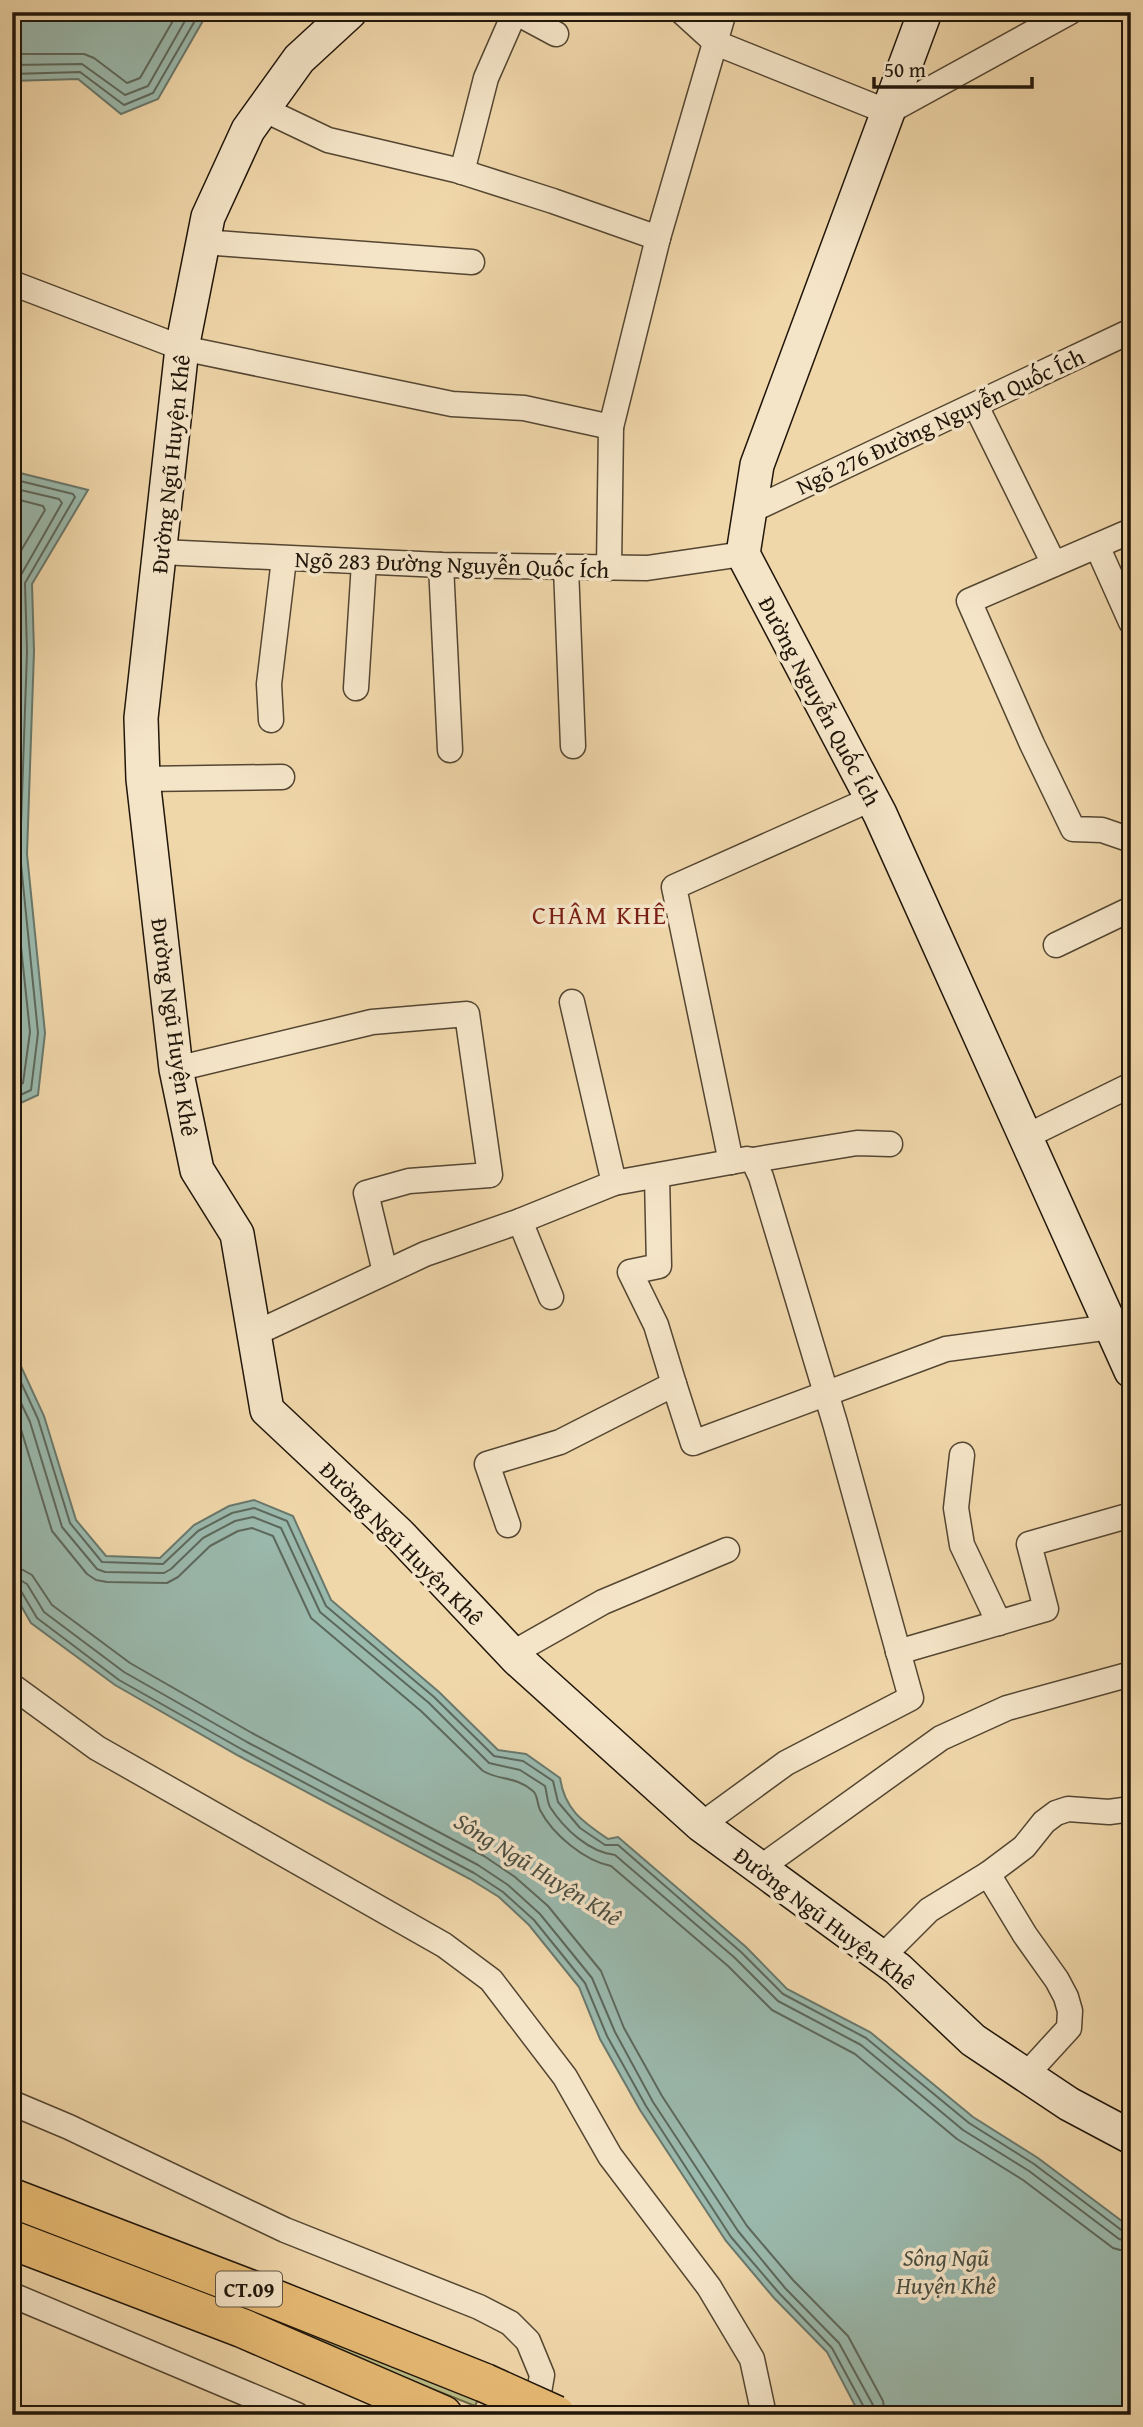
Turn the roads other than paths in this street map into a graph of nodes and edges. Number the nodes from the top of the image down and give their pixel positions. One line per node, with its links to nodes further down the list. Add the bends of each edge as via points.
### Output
1 (350, 12): 9 (street, Đường Ngũ Huyện Khê, via 299,60)
2 (515, 12): 7 (street); 11 (street, via 486,78)
3 (682, 12): 8 (street)
4 (724, 12): 8 (street)
5 (925, 12): 10 (street)
6 (1070, 12): 10 (street)
7 (556, 34)
8 (716, 43): 10 (street); 12 (street)
9 (263, 109): 11 (street, via 328,140); 13 (street, Đường Ngũ Huyện Khê, via 248,130 208,217)
10 (888, 113): 20 (street, via 757,465)
11 (462, 172): 12 (street)
12 (658, 239): 19 (street)
13 (203, 242): 14 (street); 17 (street, Đường Ngũ Huyện Khê)
14 (472, 262)
15 (12, 283): 17 (street)
16 (1131, 331): 18 (street, Ngõ 276 Đường Nguyễn Quốc Ích)
17 (182, 348): 19 (street, via 452,404 524,408); 23 (street, Đường Ngũ Huyện Khê)
18 (976, 406): 20 (street, Ngõ 276 Đường Nguyễn Quốc Ích); 27 (street)
19 (611, 427): 30 (street)
20 (750, 511): 24 (street)
21 (1131, 531): 22 (street)
22 (1097, 546): 27 (street); 31 (street)
23 (161, 552): 25 (street, Ngõ 283 Đường Nguyễn Quốc Ích); 37 (street, Đường Ngũ Huyện Khê, via 141,718)
24 (743, 554): 30 (street, Ngõ 283 Đường Nguyễn Quốc Ích, via 647,568); 38 (street, Đường Nguyễn Quốc Ích)
25 (284, 559): 26 (street, Ngõ 283 Đường Nguyễn Quốc Ích); 33 (street, via 269,684)
26 (364, 563): 28 (street, Ngõ 283 Đường Nguyễn Quốc Ích); 32 (street)
27 (1054, 564): 39 (street, via 969,601 1073,829 1102,830)
28 (441, 565): 29 (street, Ngõ 283 Đường Nguyễn Quốc Ích); 35 (street)
29 (566, 568): 30 (street, Ngõ 283 Đường Nguyễn Quốc Ích); 34 (street)
30 (608, 568)
31 (1131, 622)
32 (356, 688)
33 (271, 720)
34 (573, 746)
35 (450, 751)
36 (282, 777): 37 (street)
37 (143, 779): 43 (street, Đường Ngũ Huyện Khê)
38 (871, 799): 45 (street, Đường Nguyễn Quốc Ích); 47 (street, via 674,887)
39 (1131, 840)
40 (1131, 909): 41 (street)
41 (1056, 945)
42 (572, 1002): 49 (street)
43 (176, 1069): 51 (street, via 372,1022 467,1014 490,1175 409,1181 366,1193); 54 (street, Đường Ngũ Huyện Khê, via 197,1170 237,1234)
44 (1131, 1084): 45 (street)
45 (1025, 1137): 53 (street, Đường Nguyễn Quốc Ích)
46 (890, 1144): 47 (street, via 857,1143)
47 (742, 1161): 48 (street); 57 (street, via 761,1177)
48 (657, 1176): 49 (street); 56 (street, via 659,1266 630,1272 656,1325)
49 (614, 1183): 50 (street)
50 (520, 1221): 51 (street); 52 (street)
51 (385, 1272): 54 (street)
52 (551, 1297)
53 (1111, 1327): 55 (street, Đường Nguyễn Quốc Ích); 57 (street, via 946,1349)
54 (254, 1334): 64 (street, Đường Ngũ Huyện Khê, via 267,1410 399,1534)
55 (1131, 1371)
56 (674, 1384): 57 (street, via 693,1443); 60 (street, via 560,1442 487,1464)
57 (826, 1394): 63 (street)
58 (961, 1455): 62 (street, via 956,1508 962,1545)
59 (1131, 1516): 62 (street, via 1029,1544 1045,1609)
60 (508, 1525)
61 (727, 1550): 64 (street, via 603,1602)
62 (999, 1623): 63 (street)
63 (898, 1652): 68 (street, via 911,1698 786,1763)
64 (511, 1654): 68 (street, Đường Ngũ Huyện Khê)
65 (1131, 1674): 69 (street, via 1007,1708 941,1738)
66 (12, 1686): 82 (street, via 97,1748 444,1945 491,1980 565,2077 610,2156 733,2323 752,2359)
67 (1131, 1809): 70 (street, via 1056,1813 1024,1847)
68 (701, 1825): 69 (street, Đường Ngũ Huyện Khê)
69 (760, 1868): 71 (street, Đường Ngũ Huyện Khê)
70 (988, 1874): 71 (street, via 929,1910); 72 (street, via 1057,1980 1070,2011 1069,2028)
71 (882, 1957): 72 (street, Đường Ngũ Huyện Khê, via 973,2040)
72 (1026, 2076): 74 (street, Đường Ngũ Huyện Khê)
73 (12, 2104): 80 (street, via 285,2230 510,2323 528,2341 542,2375)
74 (1131, 2137)
75 (12, 2198): 81 (highway, CT.09, bridge)
76 (12, 2240): 79 (highway, CT.09, via 242,2328)
77 (12, 2295): 78 (street)
78 (297, 2415)
79 (443, 2415)
80 (535, 2415)
81 (556, 2415)
82 (764, 2415)

